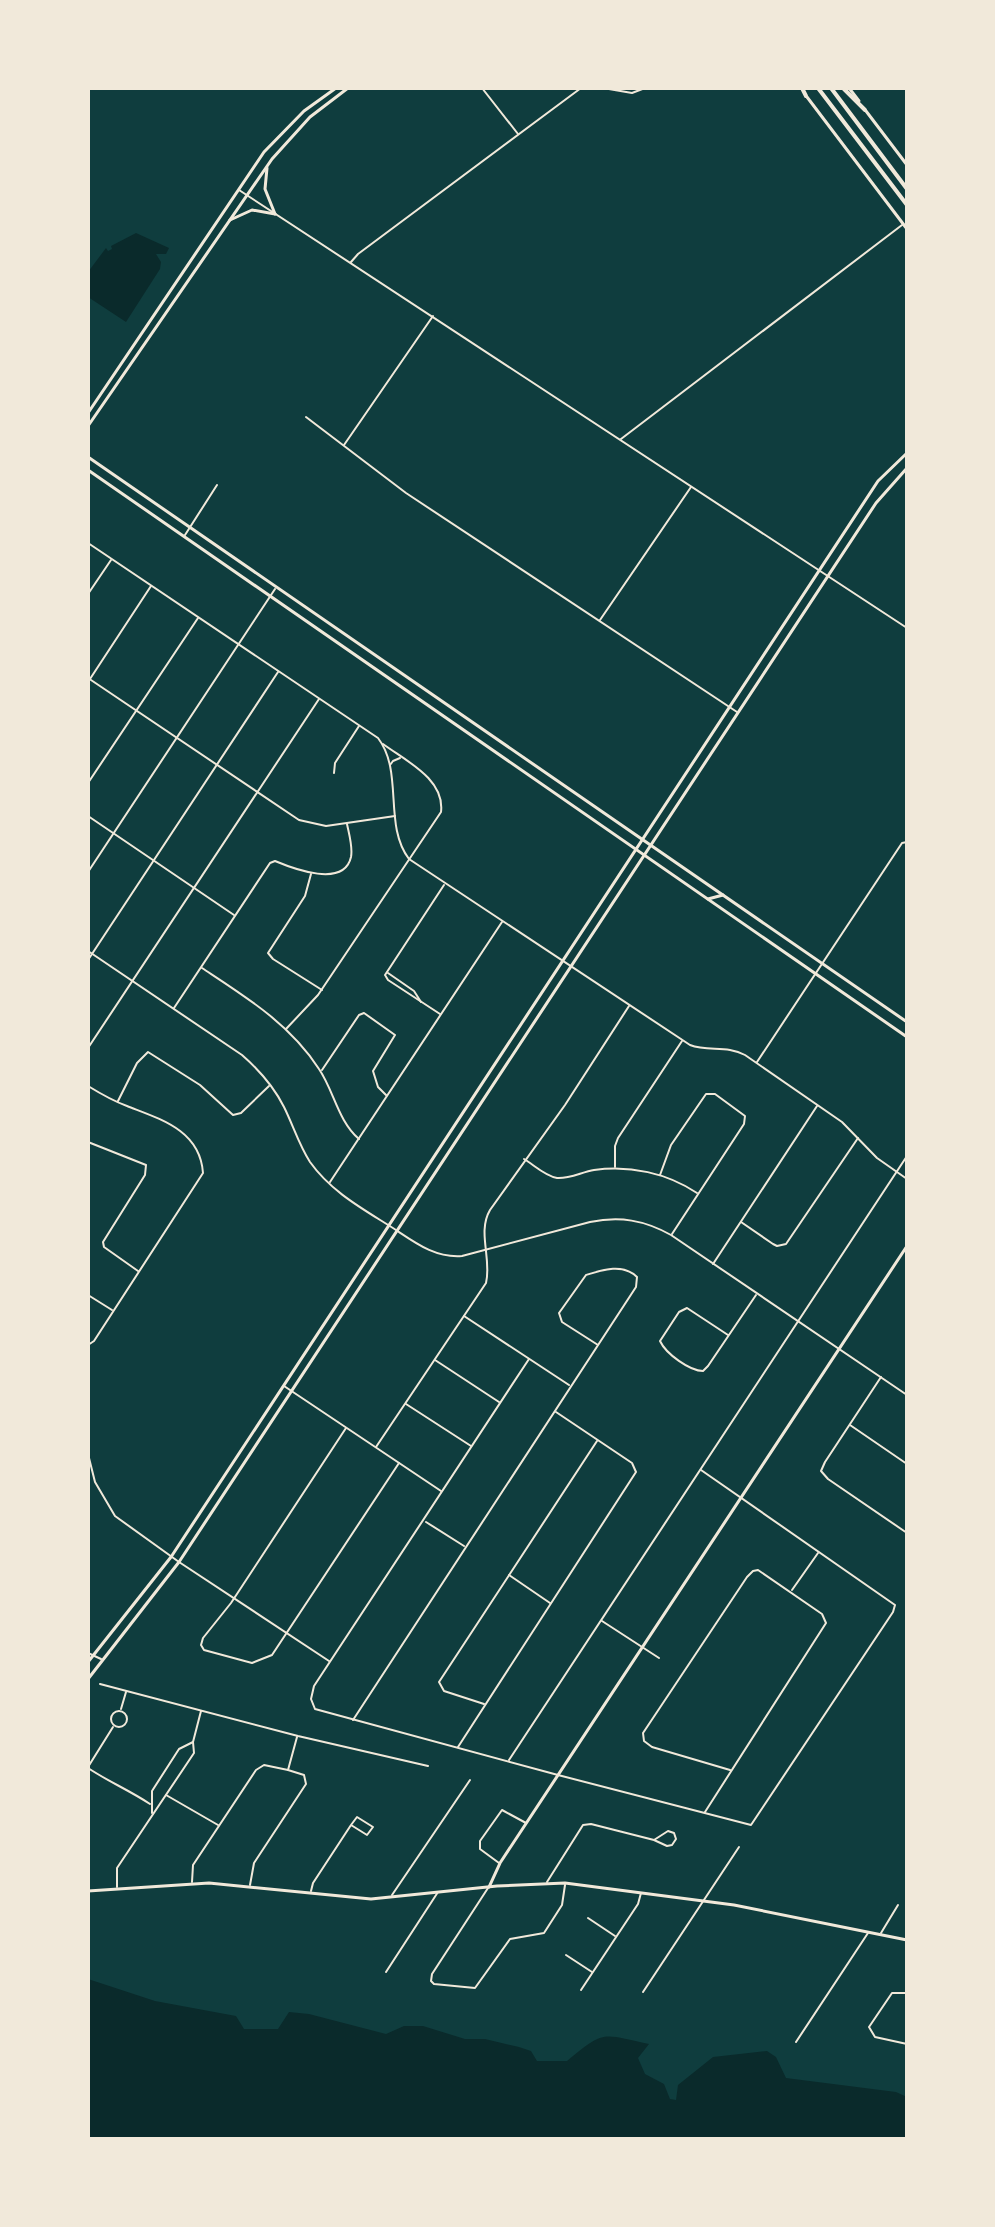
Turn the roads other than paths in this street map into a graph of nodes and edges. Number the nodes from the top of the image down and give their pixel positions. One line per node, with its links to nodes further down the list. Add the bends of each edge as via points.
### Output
1 (336, 88): 17 (main road, via 282,132)
2 (348, 88): 15 (main road, via 310,117)
3 (482, 88): 14 (street)
4 (581, 88): 14 (street)
5 (603, 88): 6 (street, via 632,93)
6 (645, 88)
7 (801, 88): 12 (highway)
8 (818, 88): 20 (highway)
9 (831, 88): 18 (highway)
10 (843, 88): 13 (highway)
11 (849, 88): 13 (main road)
12 (806, 96): 22 (main road)
13 (865, 110): 16 (main road)
14 (519, 135): 25 (street)
15 (272, 159): 19 (main road); 21 (main road, via 264,178)
16 (907, 165)
17 (238, 189): 19 (street); 26 (main road)
18 (907, 189)
19 (245, 194): 21 (street); 23 (main road)
20 (907, 205)
21 (275, 214): 23 (main road, via 252,210); 25 (street)
22 (903, 224): 24 (main road); 36 (street)
23 (221, 228): 27 (main road)
24 (907, 229)
25 (350, 263): 28 (street)
26 (179, 277): 27 (main road); 29 (main road)
27 (186, 281): 30 (main road)
28 (433, 316): 36 (street); 37 (street)
29 (131, 347): 30 (main road); 31 (main road)
30 (138, 352): 32 (main road)
31 (119, 366): 32 (main road); 33 (main road)
32 (126, 370): 35 (main road)
33 (88, 413)
34 (306, 417): 37 (street)
35 (88, 426)
36 (620, 440): 43 (street)
37 (343, 446): 61 (street)
38 (907, 453): 53 (main road, via 878,481)
39 (88, 457): 44 (main road)
40 (907, 468): 55 (main road, via 876,503)
41 (88, 470): 45 (main road)
42 (217, 485): 46 (street)
43 (691, 487): 53 (street); 61 (street)
44 (147, 497): 45 (main road); 46 (main road)
45 (141, 505): 47 (main road)
46 (190, 527): 47 (street); 49 (main road)
47 (184, 536): 50 (main road)
48 (88, 543): 51 (street)
49 (223, 550): 50 (main road); 52 (main road)
50 (218, 558): 54 (main road)
51 (112, 559): 56 (street); 58 (street)
52 (248, 568): 54 (main road); 57 (main road)
53 (821, 571): 55 (street); 71 (main road)
54 (242, 576): 59 (main road)
55 (828, 576): 62 (street); 73 (main road)
56 (151, 586): 60 (street); 67 (street)
57 (276, 587): 59 (street); 64 (main road)
58 (88, 594)
59 (270, 596): 63 (street); 65 (main road)
60 (198, 617): 63 (street); 72 (street)
61 (599, 621): 71 (street)
62 (907, 628)
63 (239, 644): 66 (street); 75 (street)
64 (379, 658): 65 (main road); 68 (main road)
65 (373, 667): 69 (main road)
66 (278, 671): 70 (street); 80 (street)
67 (89, 680): 72 (street)
68 (414, 682): 69 (main road); 76 (main road)
69 (407, 691): 78 (main road)
70 (319, 698): 74 (street); 86 (street)
71 (730, 707): 73 (street); 91 (main road)
72 (135, 711): 75 (street); 85 (street)
73 (739, 713): 93 (main road)
74 (360, 725): 77 (street); 83 (street)
75 (176, 738): 80 (street); 90 (street)
76 (503, 743): 78 (main road); 81 (main road)
77 (382, 744): 79 (street); 82 (street)
78 (496, 753): 84 (main road)
79 (402, 758): 82 (street); 96 (street, via 429,778 443,802)
80 (217, 765): 86 (street); 97 (street)
81 (537, 767): 84 (main road); 91 (main road)
82 (389, 769): 88 (street)
83 (334, 773)
84 (530, 776): 94 (main road)
85 (88, 783)
86 (257, 792): 89 (street, via 308,823); 101 (street)
87 (88, 816): 90 (street)
88 (396, 816): 89 (street); 96 (street)
89 (347, 823): 99 (street, via 347,865 335,873)
90 (114, 833): 97 (street); 98 (street)
91 (643, 840): 93 (main road); 94 (main road)
92 (907, 842): 112 (street)
93 (650, 845): 95 (main road); 102 (main road)
94 (636, 850): 95 (main road); 111 (main road)
95 (644, 855): 103 (main road); 114 (main road)
96 (409, 859): 100 (street); 117 (street)
97 (154, 860): 101 (street); 109 (street)
98 (88, 872)
99 (311, 872): 104 (street, via 272,861); 117 (street, via 305,896 268,953)
100 (445, 884): 105 (street); 122 (street, via 386,979)
101 (194, 888): 104 (street); 116 (street)
102 (723, 895): 103 (main road); 106 (main road)
103 (708, 899): 107 (main road)
104 (235, 915): 113 (street)
105 (502, 922): 111 (street); 122 (street)
106 (773, 930): 107 (main road); 112 (main road)
107 (762, 936): 115 (main road)
108 (88, 951): 109 (street)
109 (92, 954): 110 (street); 116 (street)
110 (88, 960)
111 (563, 962): 114 (street); 148 (main road)
112 (822, 964): 115 (street); 118 (main road)
113 (201, 967): 121 (street); 124 (street)
114 (571, 967): 119 (street); 149 (main road)
115 (816, 974): 120 (main road); 129 (street)
116 (132, 981): 121 (street); 128 (street)
117 (322, 990): 124 (street)
118 (869, 996): 120 (main road); 123 (main road)
119 (630, 1005): 127 (street); 140 (street)
120 (862, 1006): 125 (main road)
121 (173, 1009): 131 (street, via 242,1055)
122 (440, 1014): 133 (street)
123 (907, 1025): 125 (main road)
124 (286, 1029): 130 (street)
125 (902, 1033): 126 (main road)
126 (907, 1037)
127 (683, 1040): 129 (street, via 703,1049 738,1051); 141 (street, via 618,1138)
128 (88, 1048)
129 (757, 1063): 135 (street)
130 (321, 1072): 133 (street, via 364,1013 395,1035 373,1071); 137 (street, via 347,1126)
131 (269, 1085): 134 (street, via 233,1115 200,1085 148,1052); 145 (street, via 303,1150)
132 (88, 1086): 134 (street)
133 (387, 1096): 137 (street)
134 (118, 1102): 154 (street, via 169,1122 198,1153 202,1165 201,1179)
135 (818, 1105): 136 (street); 147 (street)
136 (858, 1137): 142 (street); 147 (street, via 786,1244 777,1246)
137 (359, 1139): 145 (street)
138 (88, 1142): 154 (street, via 146,1165 145,1175 103,1242)
139 (907, 1156): 142 (street)
140 (524, 1159): 141 (street, via 558,1178); 152 (street, via 487,1216)
141 (615, 1168): 143 (street)
142 (896, 1172): 144 (street); 163 (street)
143 (660, 1175): 146 (street); 146 (street, via 671,1145 704,1097 715,1094 746,1120)
144 (907, 1179)
145 (329, 1183): 148 (street)
146 (698, 1193): 150 (street)
147 (741, 1222): 153 (street)
148 (390, 1226): 149 (street); 155 (main road)
149 (398, 1232): 152 (street, via 444,1256); 156 (main road)
150 (671, 1235): 152 (street, via 636,1220 606,1219); 153 (street)
151 (907, 1246): 167 (main road)
152 (487, 1250): 162 (street, via 486,1283)
153 (713, 1264): 157 (street)
154 (139, 1272): 160 (street)
155 (356, 1277): 156 (main road); 159 (main road)
156 (365, 1282): 161 (main road)
157 (756, 1294): 163 (street); 164 (street)
158 (88, 1295): 160 (street)
159 (334, 1310): 161 (main road); 168 (main road)
160 (113, 1311): 165 (street)
161 (342, 1316): 169 (main road)
162 (463, 1316): 170 (street); 171 (street)
163 (797, 1322): 167 (street); 188 (street)
164 (728, 1335): 164 (street, via 700,1372 660,1341 687,1308)
165 (88, 1345)
166 (598, 1345): 166 (street, via 636,1287 631,1271 586,1275 559,1313 562,1322); 174 (street)
167 (839, 1349): 172 (street); 191 (main road)
168 (307, 1351): 169 (main road); 173 (main road)
169 (315, 1357): 175 (main road)
170 (529, 1359): 174 (street); 178 (street)
171 (435, 1360): 177 (street); 178 (street)
172 (881, 1377): 176 (street); 180 (street)
173 (284, 1386): 175 (street); 190 (main road)
174 (571, 1387): 179 (street)
175 (292, 1391): 181 (street); 192 (main road)
176 (907, 1395)
177 (405, 1403): 183 (street); 184 (street)
178 (500, 1403): 184 (street)
179 (555, 1411): 182 (street); 195 (street)
180 (849, 1425): 187 (street); 194 (street, via 821,1471)
181 (346, 1428): 183 (street); 201 (street)
182 (597, 1441): 199 (street); 202 (street, via 632,1463 636,1472)
183 (376, 1447): 186 (street)
184 (472, 1447): 189 (street)
185 (88, 1454): 197 (street, via 109,1509)
186 (399, 1463): 189 (street); 204 (street)
187 (907, 1464)
188 (701, 1470): 191 (street); 203 (street)
189 (442, 1492): 193 (street)
190 (212, 1495): 192 (main road); 197 (main road)
191 (741, 1498): 196 (street); 205 (main road)
192 (219, 1501): 198 (main road)
193 (424, 1520): 195 (street); 211 (street)
194 (907, 1533)
195 (465, 1547): 218 (street)
196 (819, 1552): 200 (street); 232 (street, via 895,1605 893,1612 751,1825)
197 (171, 1557): 198 (street); 207 (main road)
198 (179, 1562): 201 (street); 209 (main road)
199 (509, 1575): 202 (street); 215 (street, via 439,1682 444,1691)
200 (791, 1592): 227 (street, via 822,1614 824,1628); 227 (street, via 758,1570 750,1573 643,1733 652,1747)
201 (234, 1598): 204 (street); 204 (street, via 201,1645 207,1651 252,1663 272,1655)
202 (551, 1603): 215 (street)
203 (601, 1620): 205 (street); 223 (street)
204 (287, 1633): 211 (street)
205 (643, 1647): 208 (street); 228 (main road)
206 (88, 1653): 207 (street)
207 (94, 1655): 209 (street); 210 (main road)
208 (659, 1658)
209 (103, 1660): 212 (main road)
210 (88, 1662)
211 (331, 1662): 218 (street, via 311,1693 312,1704 322,1713)
212 (88, 1679)
213 (100, 1684): 214 (street)
214 (126, 1691): 216 (street); 217 (street)
215 (485, 1704): 222 (street)
216 (201, 1710): 220 (street); 221 (street)
217 (121, 1711): 219 (street, via 111,1717); 219 (street, via 126,1723)
218 (353, 1721): 222 (street)
219 (114, 1726): 225 (street)
220 (298, 1736): 224 (street); 226 (street)
221 (193, 1742): 230 (street, via 194,1753); 231 (street, via 179,1749 152,1791)
222 (458, 1749): 223 (street)
223 (508, 1762): 228 (street)
224 (428, 1766)
225 (88, 1768): 231 (street)
226 (288, 1770): 236 (street, via 259,1767); 243 (street, via 304,1775 306,1784 254,1863)
227 (730, 1770): 232 (street)
228 (558, 1775): 232 (street); 234 (main road)
229 (470, 1780): 250 (street)
230 (166, 1795): 233 (street); 236 (street)
231 (151, 1804): 233 (street)
232 (704, 1813)
233 (153, 1815): 245 (street, via 117,1868)
234 (527, 1823): 239 (main road); 239 (street, via 506,1810 500,1812 479,1847)
235 (351, 1825): 235 (street, via 358,1816 373,1827 365,1835); 248 (street)
236 (219, 1826): 241 (street, via 193,1865)
237 (654, 1840): 237 (street, via 670,1846 675,1836 666,1831); 240 (street, via 583,1825)
238 (739, 1847): 251 (street)
239 (500, 1863): 244 (main road)
240 (547, 1882): 242 (main road); 244 (main road)
241 (192, 1883): 243 (main road); 245 (main road)
242 (565, 1883): 244 (street, via 562,1905 544,1933 510,1939 475,1988 438,1985 431,1981 432,1974); 249 (main road)
243 (250, 1885): 248 (main road)
244 (489, 1887): 247 (main road)
245 (117, 1888): 246 (main road)
246 (88, 1891)
247 (439, 1891): 250 (main road); 259 (street)
248 (310, 1892): 250 (main road)
249 (642, 1892): 251 (main road); 256 (street)
250 (391, 1897)
251 (704, 1901): 254 (main road); 262 (street)
252 (898, 1905): 255 (street)
253 (588, 1918): 256 (street)
254 (868, 1932): 255 (main road); 264 (street)
255 (880, 1934): 257 (main road)
256 (616, 1936): 260 (street)
257 (907, 1940)
258 (566, 1955): 260 (street)
259 (386, 1972)
260 (593, 1972): 261 (street)
261 (581, 1990)
262 (643, 1992)
263 (907, 1993): 265 (street, via 889,1995 869,2027 872,2035)
264 (796, 2042)
265 (907, 2044)

